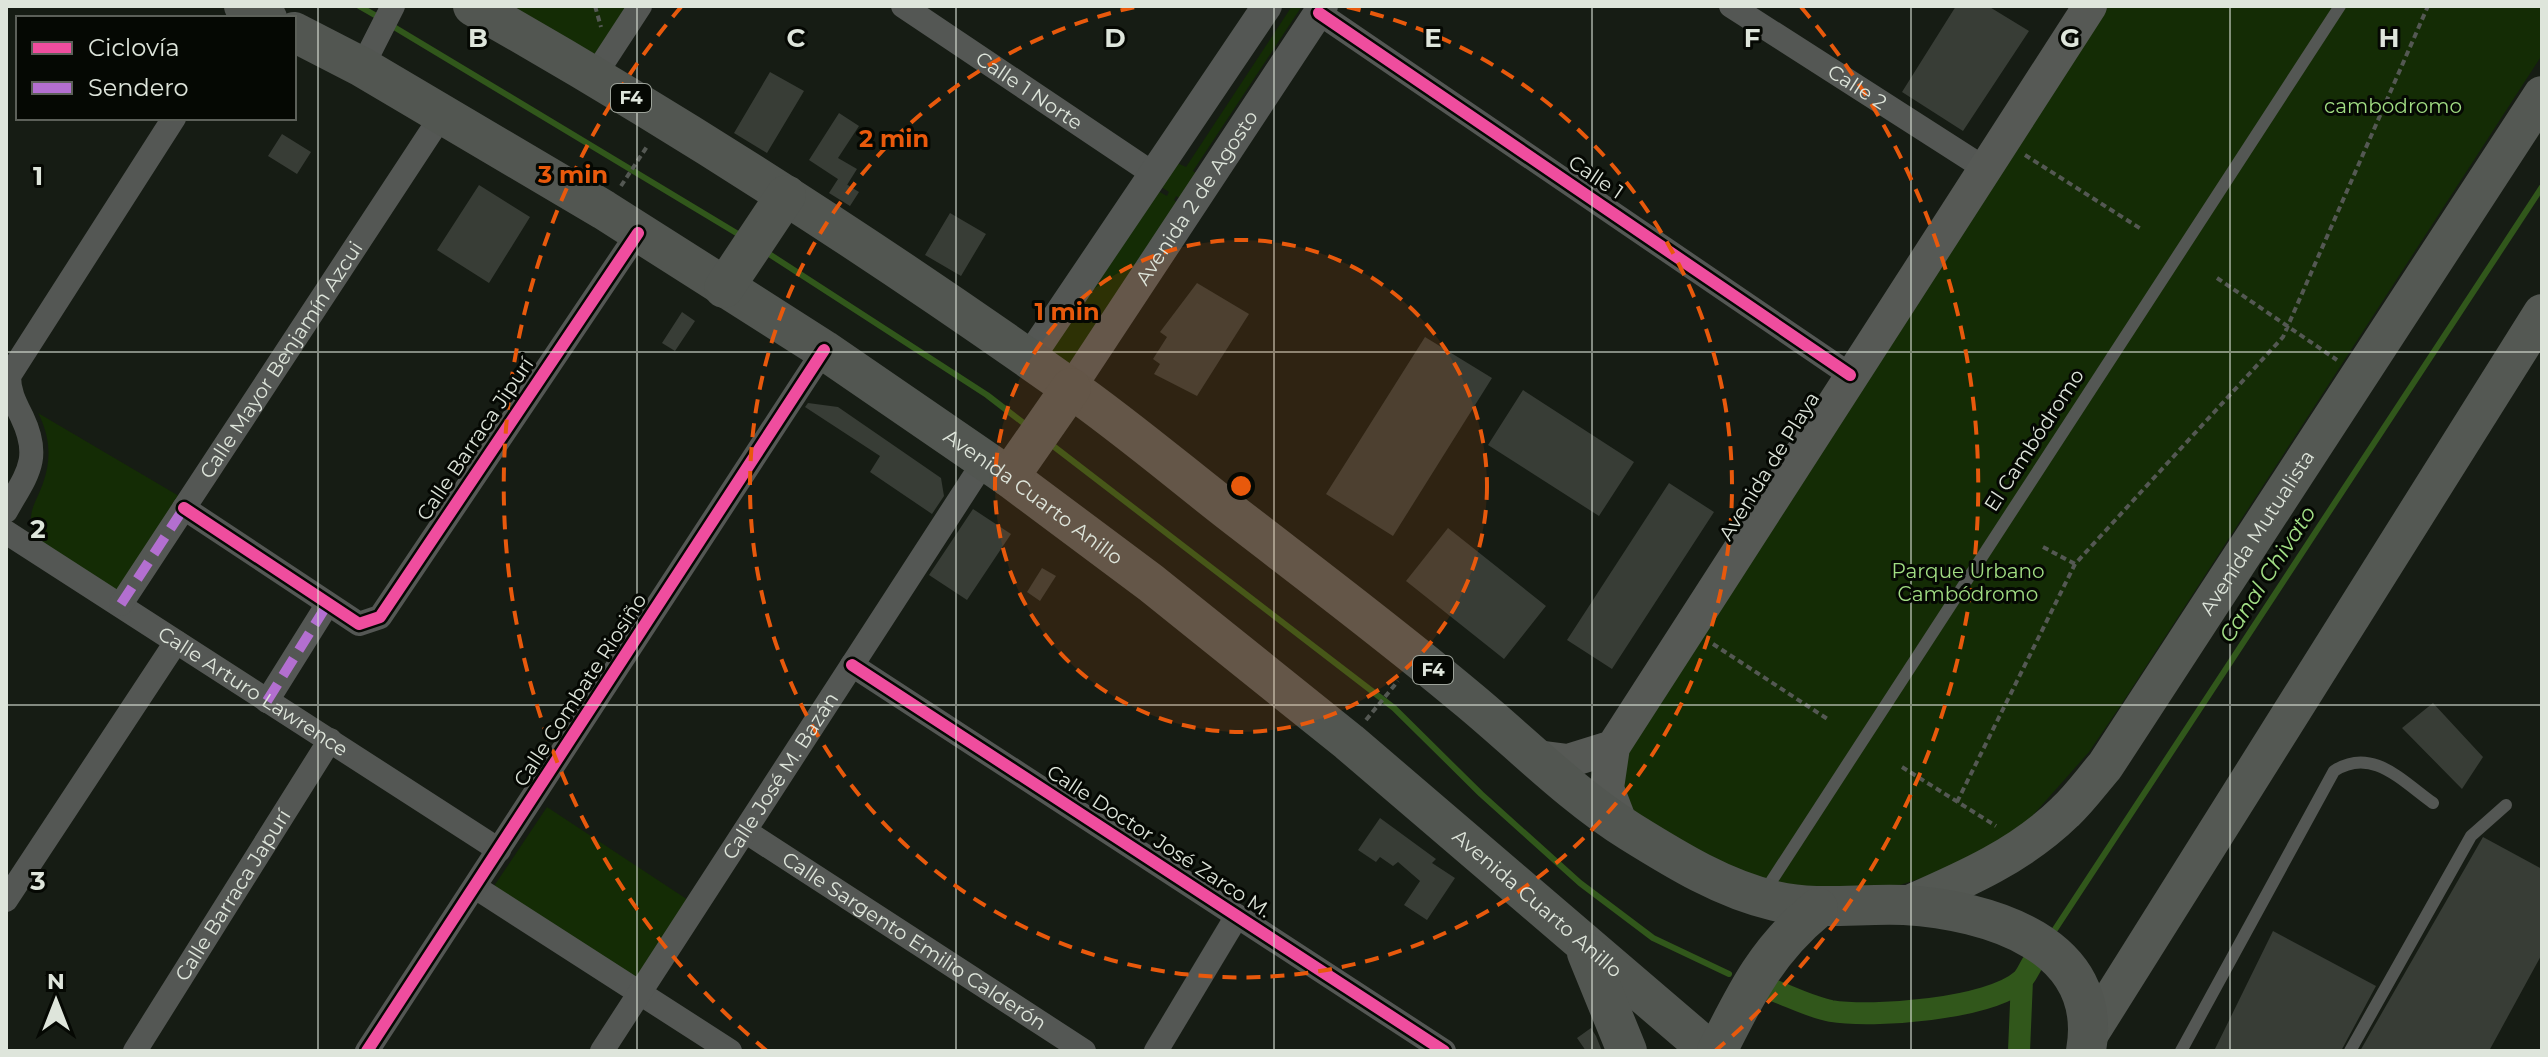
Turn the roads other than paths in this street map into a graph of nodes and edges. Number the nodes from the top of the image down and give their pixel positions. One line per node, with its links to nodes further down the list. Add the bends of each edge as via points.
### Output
1 (393, 6): 11 (street)
2 (473, 6): 12 (highway, F4)
3 (640, 6): 12 (street)
4 (903, 6): 17 (street, Calle 1 Norte)
5 (1267, 6): 17 (street)
6 (1731, 6): 16 (street, Calle 2)
7 (2090, 6): 16 (main road, Avenida de Playa)
8 (2340, 6): 44 (lane, El Cambódromo)
9 (1321, 9): 24 (street, Calle 1); 25 (street, Avenida 2 de Agosto)
10 (296, 33): 11 (highway, Avenida Cuarto Anillo)
11 (368, 55): 14 (highway, Avenida Cuarto Anillo)
12 (600, 57): 18 (highway, F4)
13 (2542, 95): 46 (main road, Avenida Mutualista, via 2105,766 2065,812 2018,850)
14 (442, 115): 19 (highway, Avenida Cuarto Anillo); 27 (street, Calle Mayor Benjamín Azcui)
15 (173, 120): 28 (street, via 9,376 9,390 33,452)
16 (1993, 155): 24 (main road, Avenida de Playa)
17 (1155, 175): 23 (street)
18 (781, 204): 20 (highway); 23 (highway, F4)
19 (638, 233): 20 (highway, Avenida Cuarto Anillo); 31 (street, Calle Barraca Jipurí, via 380,617 359,624)
20 (729, 280): 22 (highway, Avenida Cuarto Anillo)
21 (2542, 313): 51 (main road)
22 (824, 350): 26 (highway, Avenida Cuarto Anillo); 42 (street, Calle Combate Riosiño)
23 (1028, 360): 25 (highway, F4)
24 (1850, 375): 36 (main road, Avenida de Playa)
25 (1064, 399): 26 (highway); 37 (highway, F4, via 1417,657)
26 (1005, 466): 33 (street, Calle José M. Bazán); 49 (highway, Avenida Cuarto Anillo, via 1349,742)
27 (184, 508): 30 (street, Calle Mayor Benjamín Azcui); 31 (street, Calle Barraca Jipurí)
28 (6, 511)
29 (6, 532): 30 (street, Calle Arturo Lawrence)
30 (121, 604): 32 (street, Calle Arturo Lawrence)
31 (327, 605): 34 (street)
32 (176, 642): 34 (street, Calle Arturo Lawrence); 45 (street)
33 (852, 665): 41 (street, Calle José M. Bazán); 48 (street, Calle Doctor José Zarco M.)
34 (267, 701): 35 (street, Calle Arturo Lawrence)
35 (330, 740): 42 (street, Calle Arturo Lawrence); 52 (street, Calle Barraca Japurí)
36 (1613, 747): 37 (main road, via 1568,761); 40 (main road, Avenida de Playa, via 1607,788)
37 (1537, 757): 40 (highway, F4)
38 (2433, 803): 62 (lane, via 2375,762 2359,760 2334,771)
39 (2506, 805): 63 (lane, via 2471,836)
40 (1622, 827): 44 (highway, F4, via 1671,857)
41 (745, 831): 50 (street, Calle José M. Bazán); 56 (street, Calle Sargento Emilio Calderón)
42 (499, 850): 43 (street, Calle Combate Riosiño)
43 (475, 887): 50 (street); 53 (street, Calle Combate Riosiño)
44 (1762, 896): 47 (highway, F4)
45 (6, 900)
46 (1907, 905): 47 (highway, F4); 51 (highway, F4, via 1958,911 2044,947 2077,980)
47 (1818, 908): 61 (highway, via 1786,935 1753,981)
48 (1237, 916): 57 (street); 58 (street, Calle Doctor José Zarco M.)
49 (1582, 942): 59 (highway); 60 (highway, Avenida Cuarto Anillo)
50 (640, 993): 54 (street, Calle José M. Bazán); 55 (street)
51 (2088, 1043)
52 (135, 1051)
53 (367, 1051)
54 (602, 1051)
55 (730, 1051)
56 (1084, 1051)
57 (1156, 1051)
58 (1444, 1051)
59 (1627, 1051)
60 (1710, 1051)
61 (1717, 1051)
62 (2181, 1051)
63 (2350, 1051)

